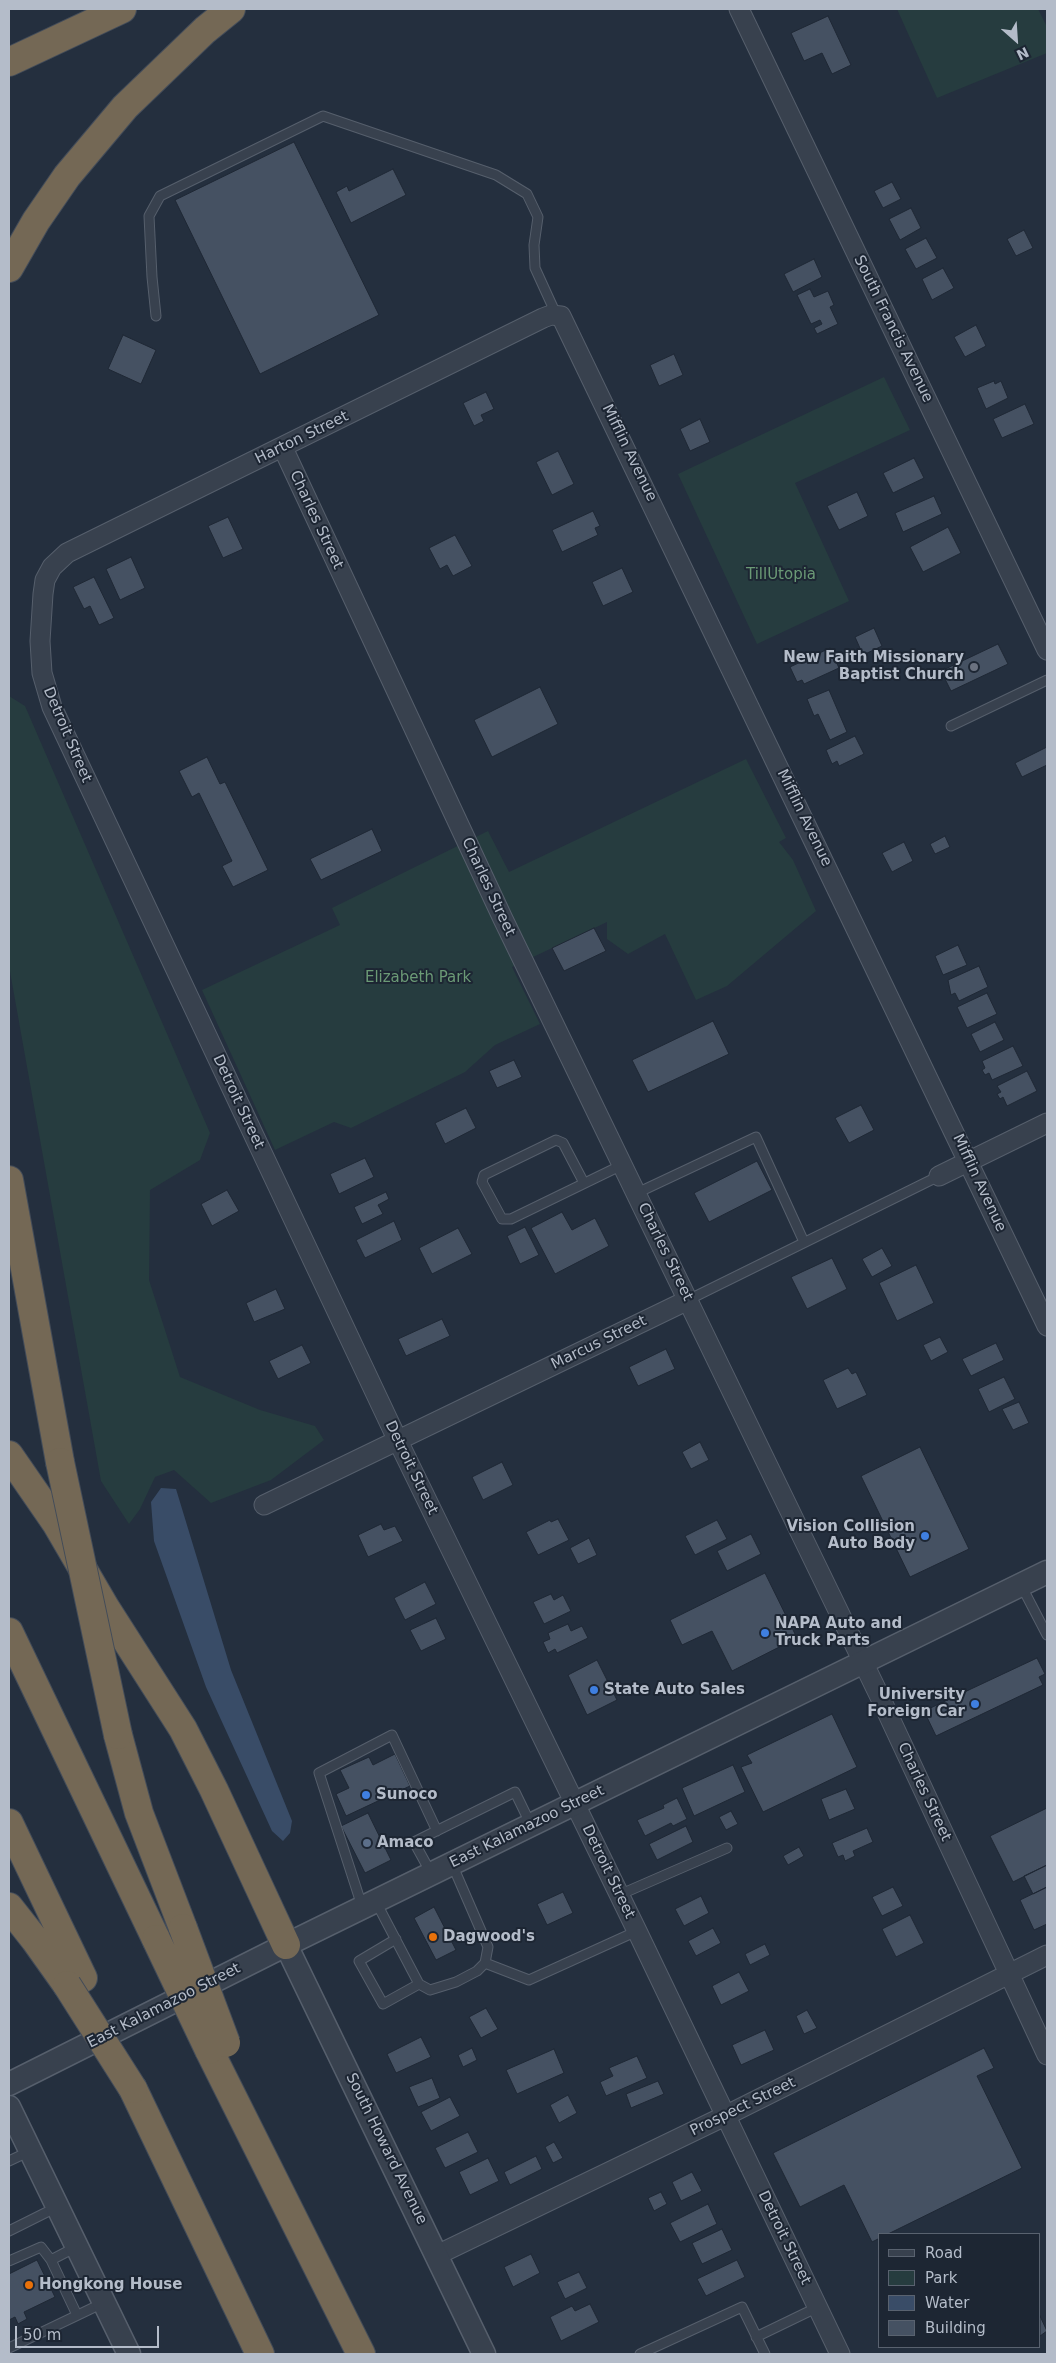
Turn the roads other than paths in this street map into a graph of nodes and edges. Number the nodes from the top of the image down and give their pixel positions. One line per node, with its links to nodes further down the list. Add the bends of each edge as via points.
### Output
1 (122, 9): 4 (highway)
2 (231, 9): 5 (highway, via 124,107 67,176)
3 (739, 9): 10 (street, South Francis Avenue)
4 (17, 58)
5 (9, 268)
6 (556, 314): 7 (lane, via 535,268 538,218 527,194 496,175 323,116 160,196 149,216); 8 (street, Harton Street); 14 (street, Mifflin Avenue, via 565,321)
7 (156, 316)
8 (283, 448): 9 (street, Harton Street, via 67,553); 15 (street, Charles Street, via 503,919)
9 (52, 567): 23 (street, Detroit Street, via 43,594 40,641 42,673 52,707)
10 (1047, 650)
11 (1047, 680): 12 (lane)
12 (951, 726)
13 (1047, 1123): 14 (street, Marcus Street)
14 (969, 1161): 16 (street, Marcus Street); 22 (street, Mifflin Avenue)
15 (623, 1164): 18 (lane); 19 (street, Charles Street)
16 (936, 1178): 20 (lane, Marcus Street)
17 (9, 1180): 51 (highway, bridge, via 60,1462 118,1735 140,1813 183,1928)
18 (584, 1183): 18 (lane, via 511,1219 502,1219 482,1182 484,1175 556,1140 563,1142)
19 (637, 1193): 20 (lane, via 756,1137); 21 (street, Charles Street)
20 (804, 1242): 21 (lane, Marcus Street)
21 (688, 1300): 23 (street, Marcus Street); 32 (street, Charles Street)
22 (1047, 1326)
23 (398, 1441): 26 (street, Marcus Street); 33 (street, Detroit Street)
24 (9, 1455): 29 (highway, via 56,1523)
25 (9, 1485): 29 (highway)
26 (264, 1505)
27 (1047, 1572): 28 (street, East Kalamazoo Street)
28 (1021, 1585): 31 (lane); 32 (street, East Kalamazoo Street)
29 (105, 1607): 45 (highway, via 194,1750)
30 (9, 1632): 51 (highway, bridge, via 156,1939)
31 (1047, 1635)
32 (863, 1662): 33 (street, East Kalamazoo Street); 48 (street, Charles Street)
33 (575, 1804): 35 (street, East Kalamazoo Street); 40 (street, Detroit Street)
34 (9, 1823): 49 (highway)
35 (531, 1825): 36 (lane, via 516,1792); 38 (street, East Kalamazoo Street)
36 (437, 1832): 39 (lane, via 414,1842); 41 (lane, via 392,1735 319,1773)
37 (727, 1848): 40 (lane)
38 (452, 1864): 39 (street, East Kalamazoo Street); 47 (lane, via 486,1939 488,1955)
39 (432, 1874): 41 (street, East Kalamazoo Street)
40 (619, 1895): 43 (street, Detroit Street)
41 (369, 1905): 44 (lane); 45 (street, East Kalamazoo Street)
42 (9, 1907): 49 (highway, via 35,1940)
43 (638, 1931): 47 (lane, via 529,1980); 55 (street, Detroit Street)
44 (396, 1939): 50 (lane); 50 (lane, via 359,1961 383,2004)
45 (286, 1945): 53 (street, East Kalamazoo Street); 61 (street, South Howard Avenue)
46 (1047, 1956): 48 (street, Prospect Street)
47 (485, 1962): 50 (lane, via 476,1971 436,1989 425,1989)
48 (1009, 1974): 52 (street, Charles Street); 55 (street, Prospect Street)
49 (75, 1981): 70 (highway, bridge, via 133,2089)
50 (419, 1984)
51 (217, 2046): 71 (highway)
52 (1047, 2055)
53 (9, 2084)
54 (9, 2107): 56 (street)
55 (725, 2116): 61 (street, Prospect Street); 65 (street, Detroit Street)
56 (30, 2151): 57 (lane); 58 (street)
57 (9, 2161)
58 (58, 2207): 59 (lane); 60 (street)
59 (9, 2231)
60 (77, 2247): 62 (lane); 64 (street)
61 (437, 2255): 72 (street, South Howard Avenue)
62 (51, 2260): 63 (lane, via 41,2247); 66 (lane)
63 (9, 2261)
64 (104, 2303): 66 (lane); 69 (street)
65 (818, 2307): 67 (lane); 75 (street, Detroit Street)
66 (77, 2315): 68 (lane)
67 (756, 2337): 73 (lane, via 742,2307); 74 (lane)
68 (9, 2348)
69 (129, 2354)
70 (260, 2354)
71 (361, 2354)
72 (484, 2354)
73 (640, 2354)
74 (764, 2354)
75 (840, 2354)

